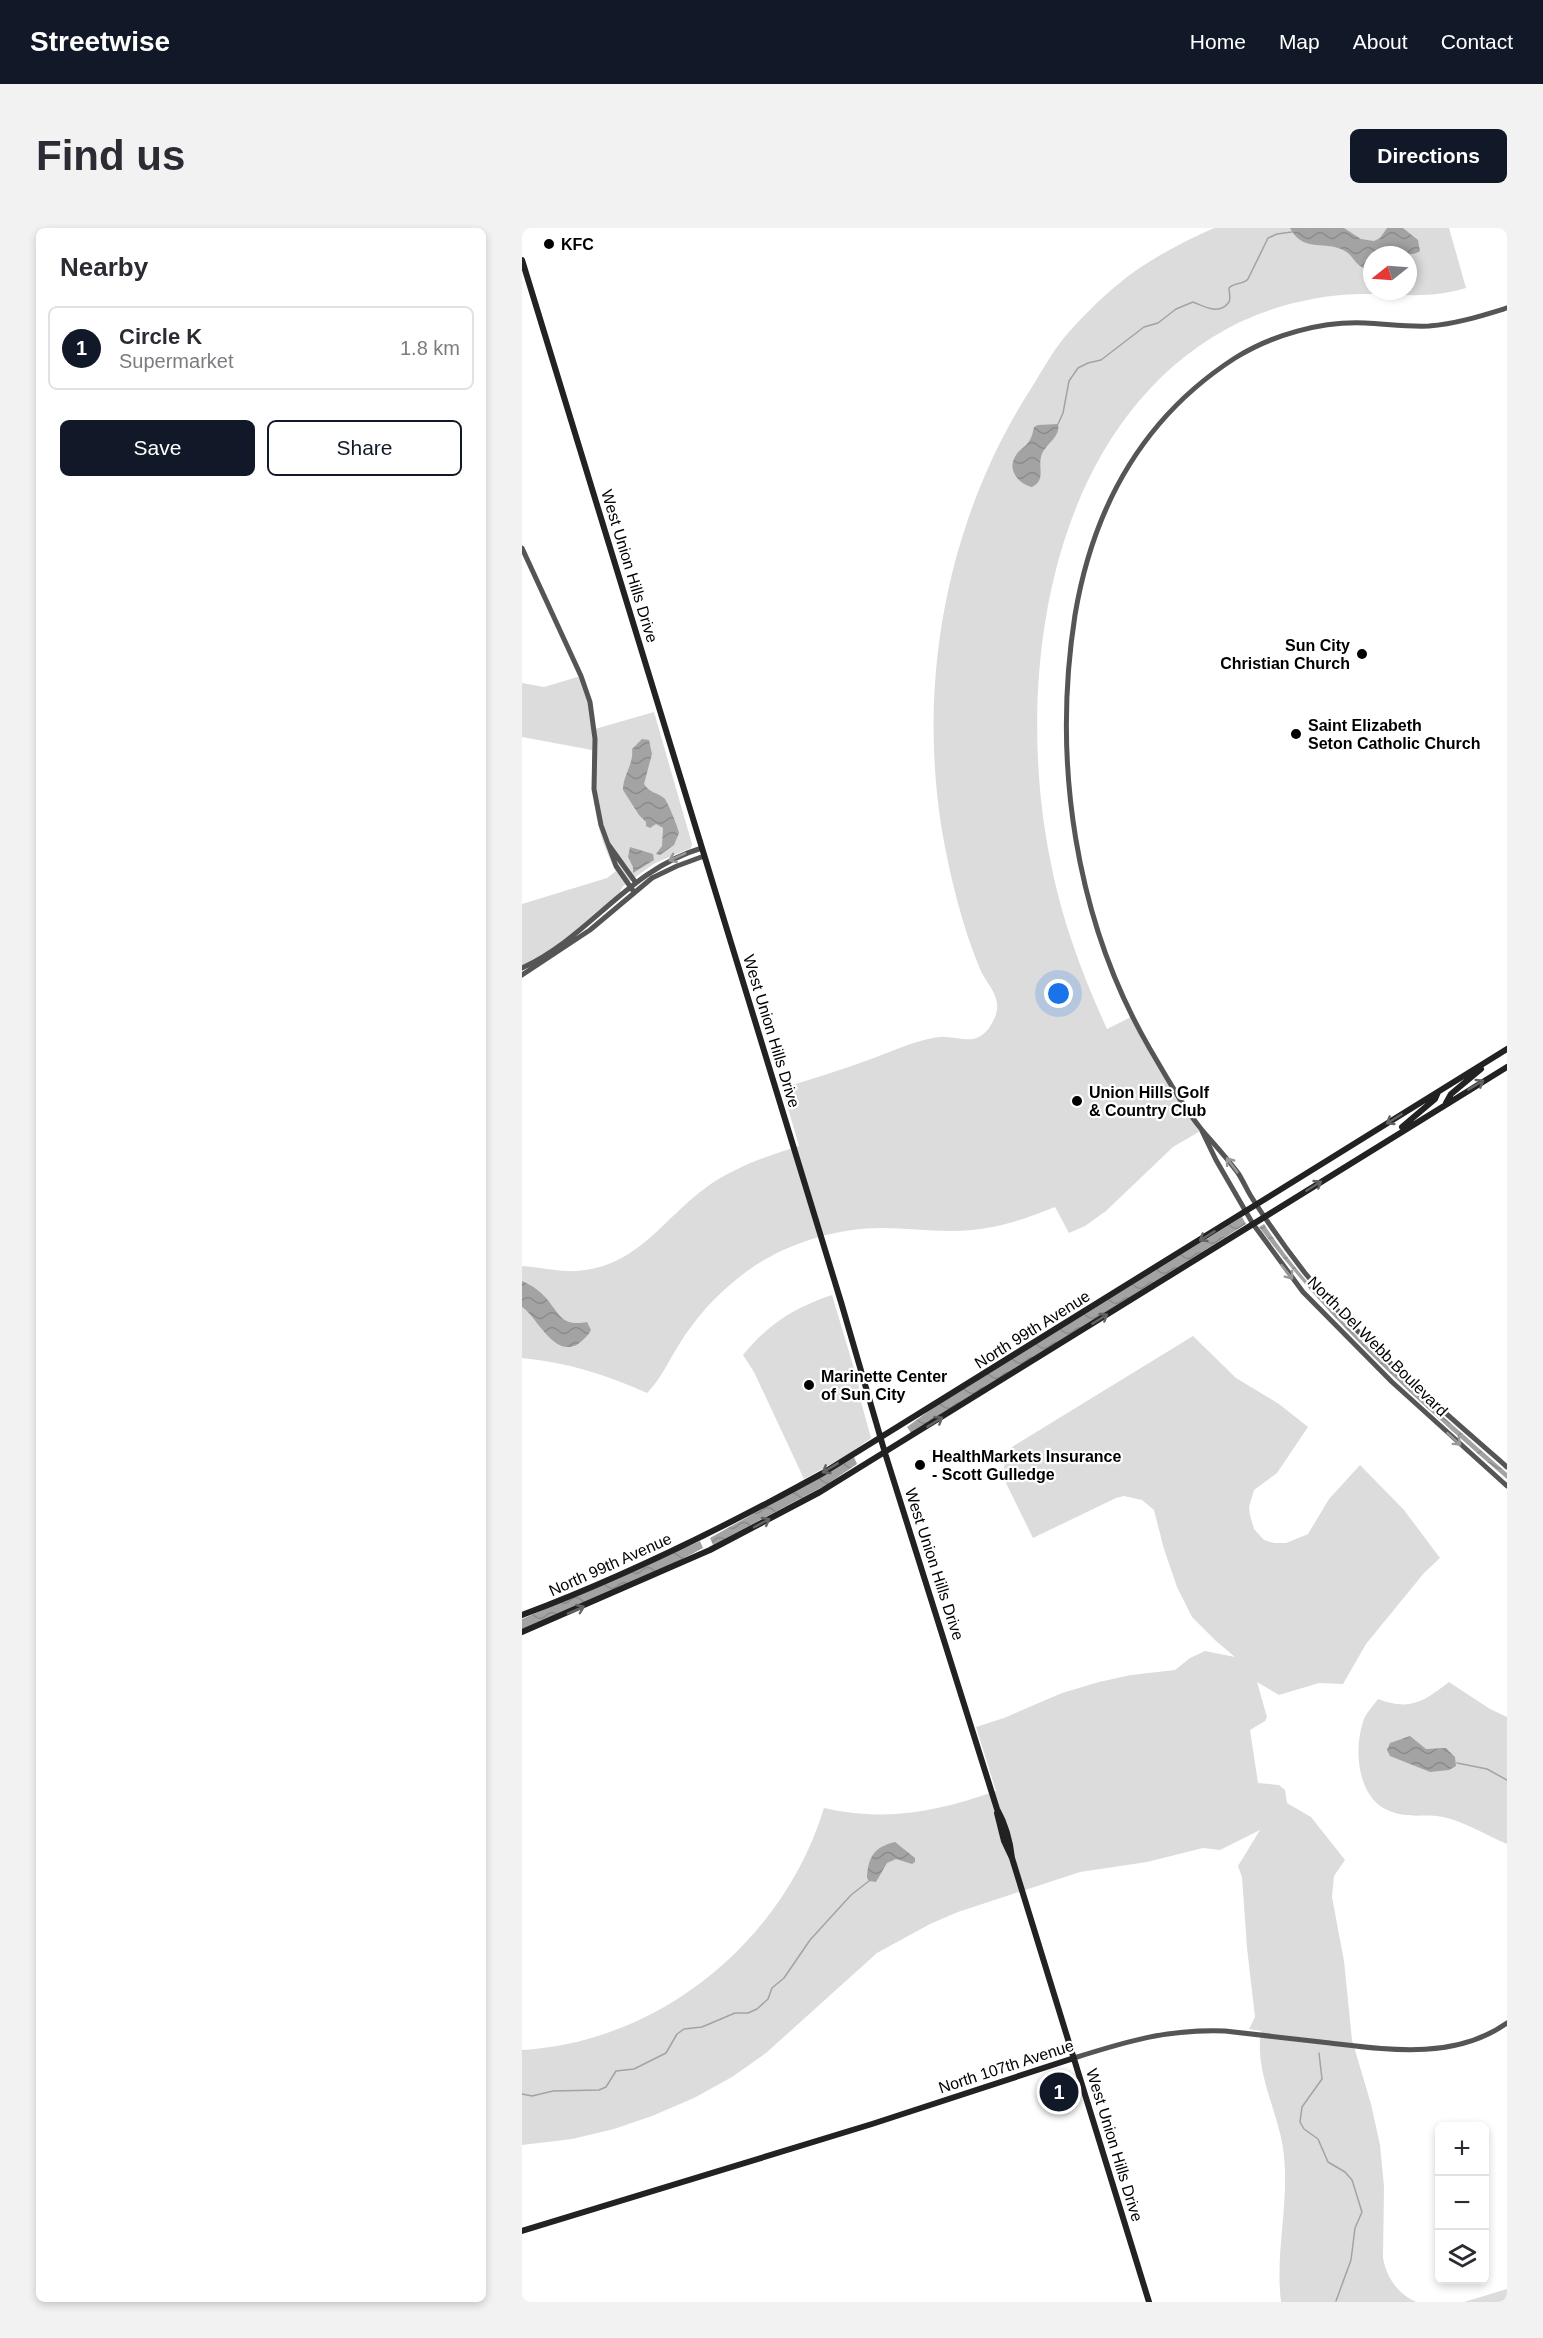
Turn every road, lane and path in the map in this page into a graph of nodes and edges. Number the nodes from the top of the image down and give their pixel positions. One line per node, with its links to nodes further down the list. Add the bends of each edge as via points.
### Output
1 (522, 260): 5 (main road, West Union Hills Drive)
2 (1507, 308): 18 (street, via 1437,325 1361,322 1321,326 1283,336 1238,356 1185,396 1138,452 1107,504 1090,546 1076,613 1067,689 1066,742 1078,850 1097,927 1124,997 1149,1047)
3 (522, 548): 4 (street, via 590,702 595,739 594,789)
4 (607, 843): 7 (street); 8 (street)
5 (702, 848): 6 (main road, West Union Hills Drive); 7 (street, one-way to 7, via 672,859)
6 (704, 856): 9 (street, via 667,870); 24 (main road, West Union Hills Drive)
7 (635, 882): 8 (street); 9 (street)
8 (630, 886): 10 (street); 11 (street, via 585,925)
9 (640, 887): 10 (street)
10 (634, 892): 12 (street, via 590,930)
11 (522, 968)
12 (522, 975)
13 (1507, 1049): 14 (main road, North 99th Avenue)
14 (1492, 1058): 16 (main road, North 99th Avenue); 17 (main road, via 1451,1094)
15 (1507, 1067): 17 (main road, North 99th Avenue, one-way to 15)
16 (1438, 1092): 19 (main road, via 1435,1099); 20 (main road, North 99th Avenue, one-way to 20)
17 (1446, 1104): 19 (main road, North 99th Avenue)
18 (1202, 1130): 20 (street, North Del Webb Boulevard, one-way to 18, via 1238,1174); 21 (street, North Del Webb Boulevard)
19 (1388, 1139): 22 (main road, North 99th Avenue, one-way to 19)
20 (1257, 1205): 21 (main road, North 99th Avenue); 22 (street, North Del Webb Boulevard)
21 (1246, 1211): 23 (street, North Del Webb Boulevard); 24 (main road, North 99th Avenue, one-way to 24)
22 (1264, 1217): 23 (main road, North 99th Avenue); 26 (street, North Del Webb Boulevard, via 1335,1307)
23 (1253, 1224): 25 (main road, North 99th Avenue, one-way to 23); 27 (street, North Del Webb Boulevard, one-way to 27, via 1291,1277 1333,1323)
24 (880, 1438): 25 (main road, West Union Hills Drive); 28 (main road, North 99th Avenue, one-way to 28, via 704,1536)
25 (885, 1453): 29 (main road, North 99th Avenue, one-way to 25, via 710,1550); 31 (main road, West Union Hills Drive)
26 (1507, 1467)
27 (1507, 1486)
28 (522, 1616)
29 (522, 1632)
30 (1507, 2023): 31 (street, North 107th Avenue, via 1476,2040 1446,2048 1400,2051 1200,2030 1142,2037)
31 (1074, 2058): 32 (main road, North 107th Avenue, via 861,2128); 33 (main road, West Union Hills Drive)
32 (522, 2231)
33 (1149, 2302)

